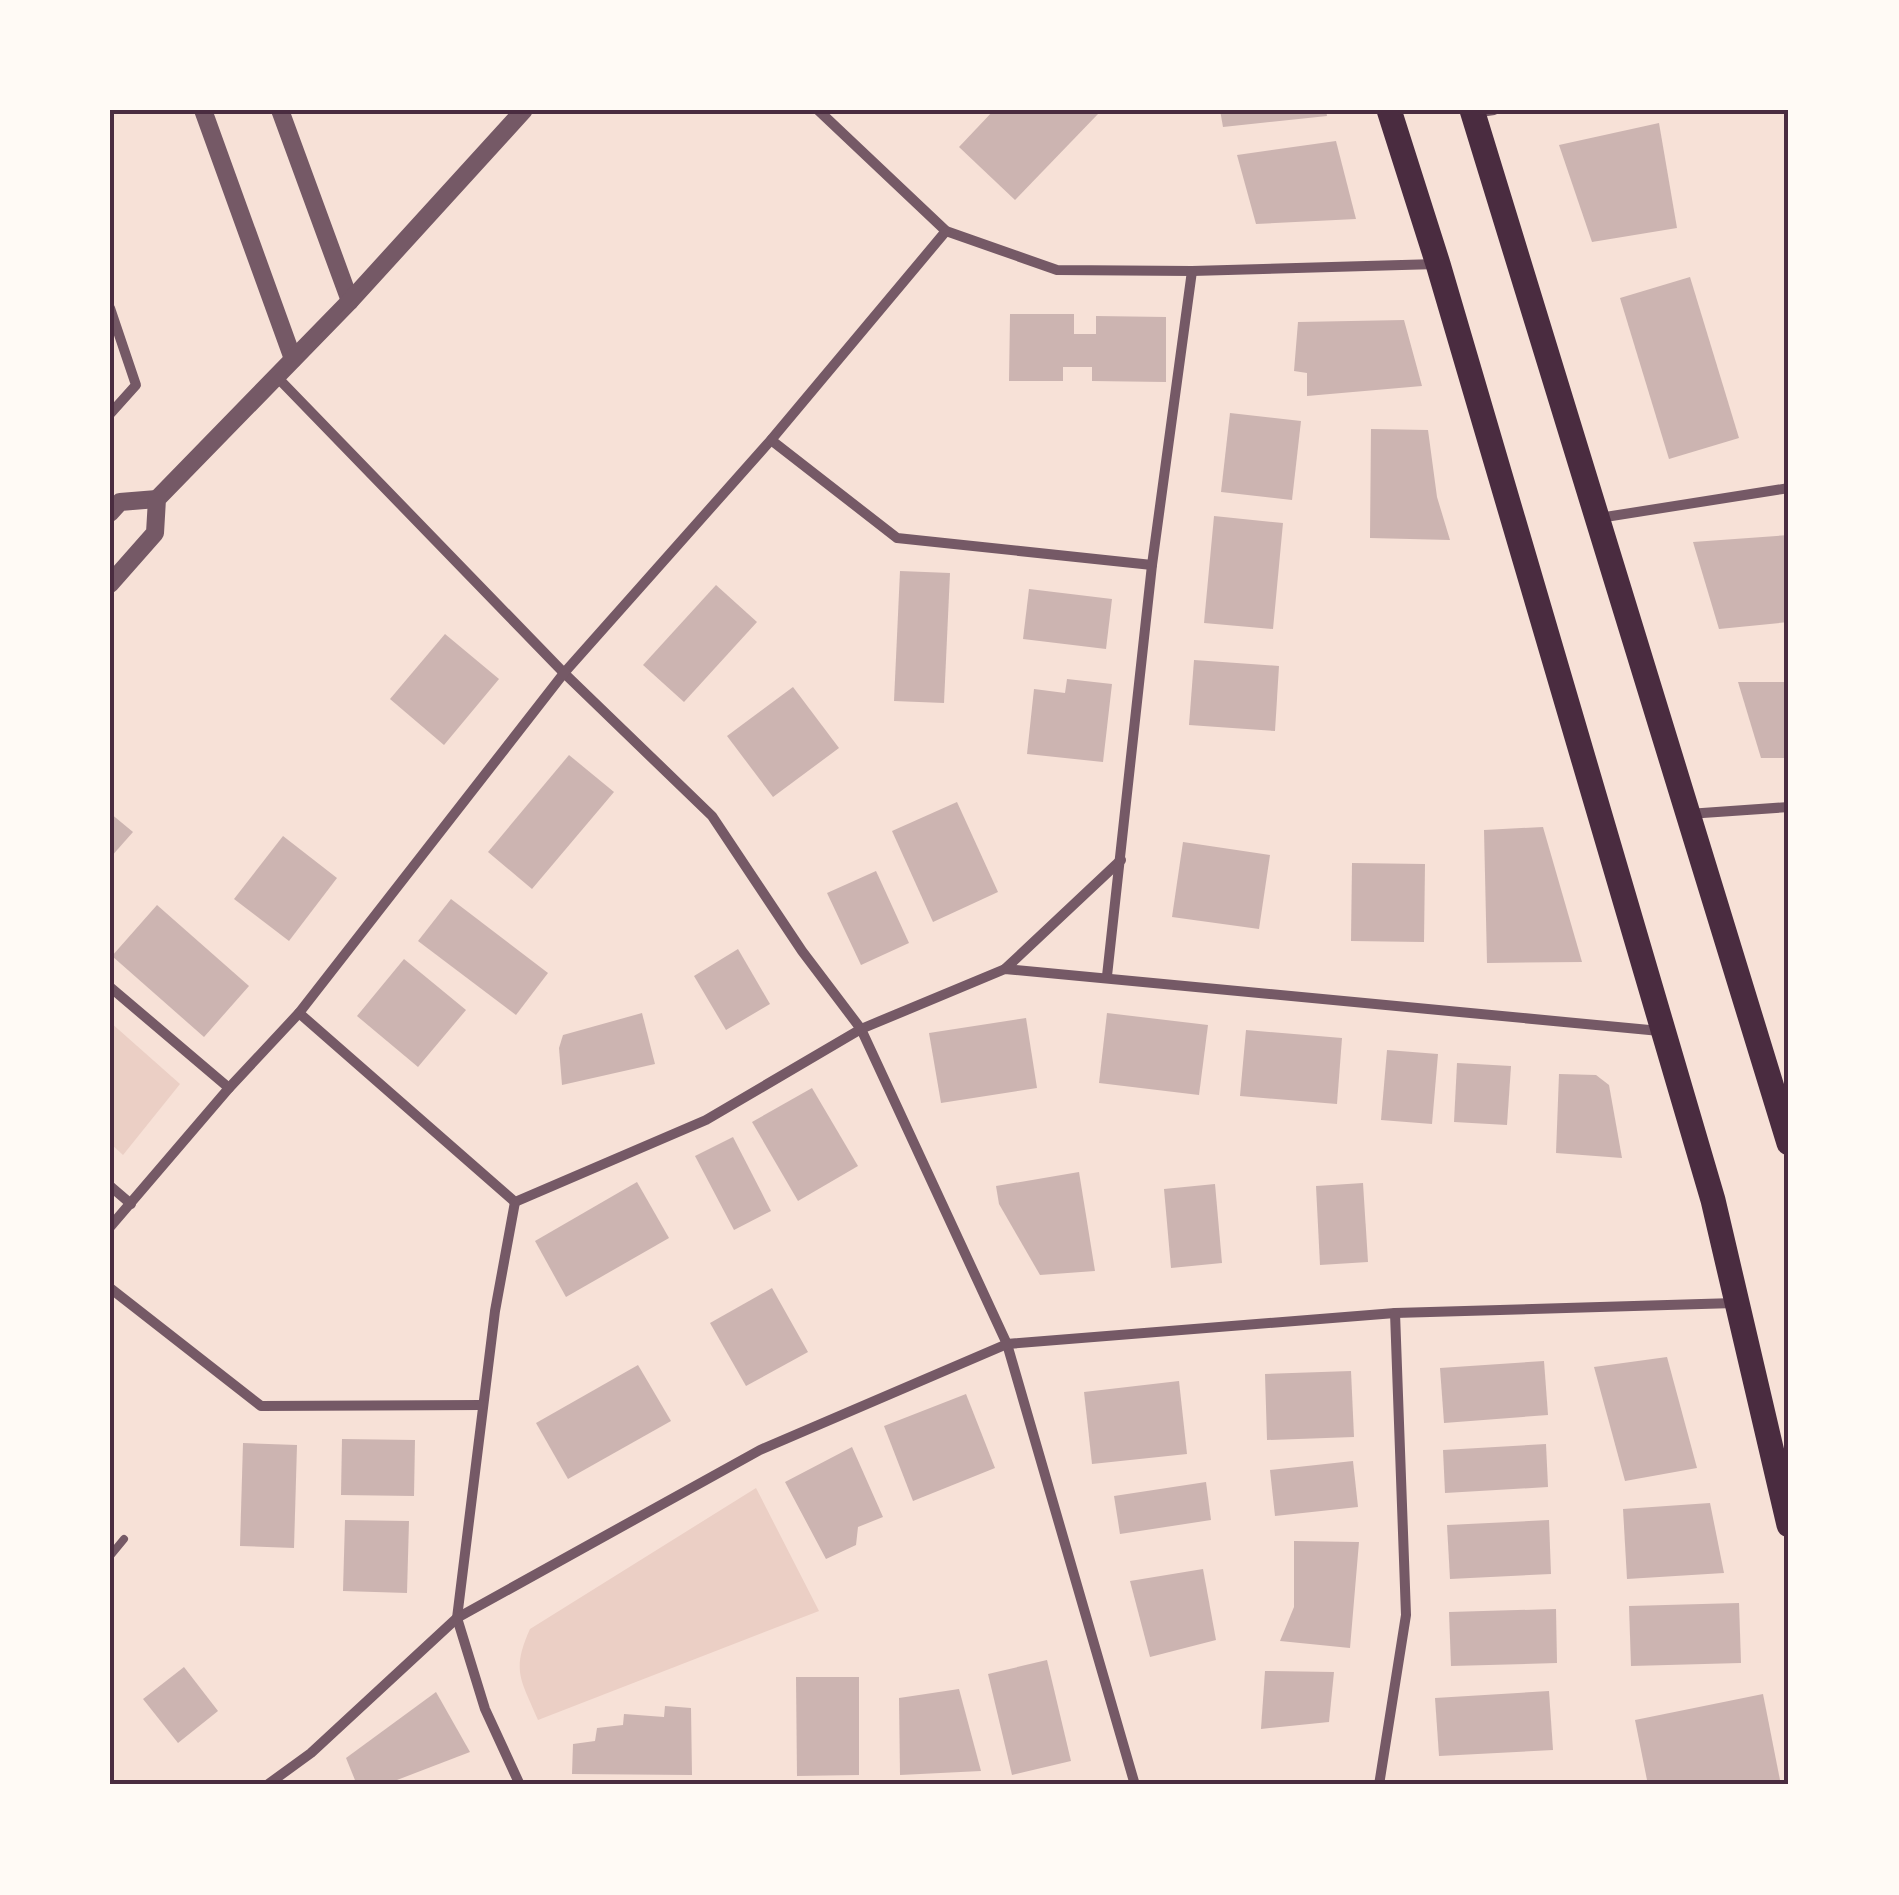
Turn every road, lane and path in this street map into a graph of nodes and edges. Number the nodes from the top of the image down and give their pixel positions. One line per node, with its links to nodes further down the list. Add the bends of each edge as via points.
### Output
1 (203, 110): 12 (street)
2 (280, 110): 10 (street)
3 (524, 110): 10 (street)
4 (818, 110): 7 (street)
5 (1388, 110): 8 (main road)
6 (1480, 111): 19 (main road)
7 (946, 232): 9 (street, via 1057,270); 15 (street)
8 (1438, 264): 9 (street); 31 (main road)
9 (1192, 271): 20 (street)
10 (350, 301): 12 (street)
11 (110, 308): 14 (street, via 136,386)
12 (293, 359): 13 (street)
13 (276, 376): 17 (street); 22 (street)
14 (110, 414)
15 (771, 440): 20 (street, via 897,538); 22 (street)
16 (1789, 488): 19 (street)
17 (157, 499): 18 (street, via 120,502); 21 (street, via 154,533)
18 (110, 513)
19 (1598, 518): 24 (main road)
20 (1152, 565): 25 (street)
21 (110, 584)
22 (564, 673): 29 (street); 30 (street, via 712,816)
23 (1789, 808): 24 (street)
24 (1687, 814): 33 (main road)
25 (1122, 860): 26 (street); 27 (street)
26 (1005, 969): 27 (street); 30 (street)
27 (1107, 976): 31 (street)
28 (110, 986): 32 (street)
29 (299, 1013): 32 (street); 35 (street)
30 (861, 1029): 35 (street, via 706,1120); 41 (street)
31 (1664, 1031): 39 (main road)
32 (229, 1088): 36 (street)
33 (1789, 1143)
34 (110, 1186): 36 (street)
35 (515, 1202): 42 (street)
36 (131, 1204): 37 (street)
37 (110, 1227)
38 (110, 1288): 42 (street, via 261,1406)
39 (1735, 1303): 40 (street); 43 (main road)
40 (1395, 1313): 41 (street); 50 (street, via 1406,1615)
41 (1007, 1344): 46 (street, via 760,1450); 49 (street)
42 (482, 1404): 46 (street)
43 (1789, 1525)
44 (124, 1539): 45 (lane)
45 (110, 1556)
46 (458, 1618): 47 (street, via 311,1753); 48 (street, via 485,1710)
47 (266, 1785)
48 (520, 1785)
49 (1135, 1785)
50 (1379, 1785)

